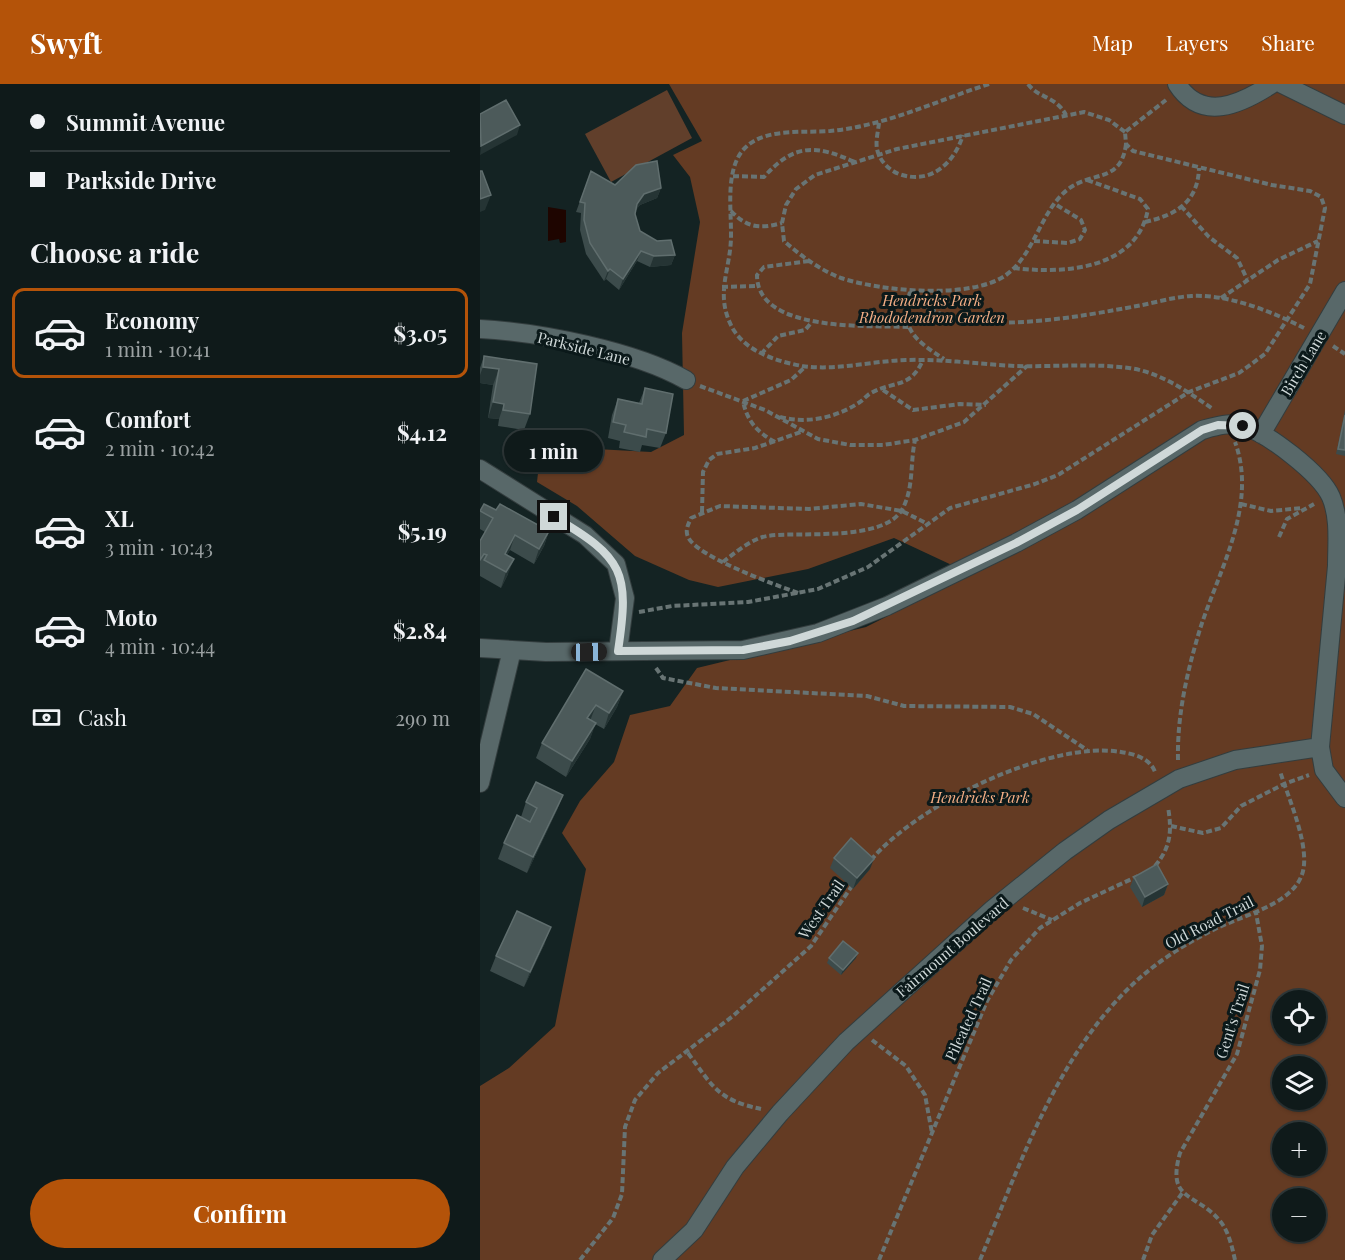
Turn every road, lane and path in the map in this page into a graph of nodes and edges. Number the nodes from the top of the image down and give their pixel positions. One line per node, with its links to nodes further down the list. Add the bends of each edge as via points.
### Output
1 (989, 84): 8 (path)
2 (1028, 84): 6 (path, via 1059,104)
3 (1272, 84): 5 (street, via 1250,98 1212,109 1198,104)
4 (1282, 84): 7 (street)
5 (1178, 86): 9 (path)
6 (1066, 115): 9 (path, via 1094,114); 10 (path)
7 (1345, 115)
8 (880, 122): 12 (path, via 876,144); 15 (path, via 760,139 747,145 736,160)
9 (1125, 132): 11 (path)
10 (963, 135): 12 (path); 12 (path, via 952,158 937,172 920,178 894,172)
11 (1126, 144): 14 (path, via 1147,156); 16 (path, via 1120,165 1112,172)
12 (879, 155): 13 (path)
13 (857, 163): 15 (path, via 819,148 784,157 764,177); 21 (path, via 815,175 796,189 786,205)
14 (1199, 168): 18 (path, via 1198,185); 23 (path, via 1310,191 1321,197 1325,208)
15 (733, 176): 19 (path)
16 (1087, 180): 17 (path, via 1067,190); 20 (path, via 1140,199 1148,209)
17 (1055, 204): 22 (path); 22 (path, via 1081,220 1085,230 1080,239 1068,243)
18 (1181, 206): 20 (path, via 1165,217); 26 (path, via 1209,237 1237,258)
19 (731, 211): 21 (path, via 751,226 764,228); 28 (path, via 730,259)
20 (1145, 222): 25 (path, via 1121,252 1101,262 1045,271)
21 (782, 223): 24 (path, via 784,241)
22 (1033, 241): 25 (path)
23 (1318, 241): 26 (path); 32 (path, via 1310,284)
24 (809, 261): 27 (path, via 764,267 756,275); 29 (path, via 840,277)
25 (1013, 267): 29 (path, via 987,283)
26 (1247, 279): 31 (path)
27 (757, 286): 28 (path); 33 (path, via 763,298 781,312)
28 (722, 287): 37 (path, via 725,309 734,329 746,345)
29 (910, 291): 31 (path, via 935,312 1004,323 1080,316 1191,296); 34 (path, via 904,310)
30 (1345, 291): 36 (street, Birch Lane)
31 (1220, 298): 32 (path)
32 (1288, 320): 36 (path); 45 (path, via 1265,354 1247,368)
33 (812, 322): 34 (path); 37 (path, via 805,330 778,336)
34 (908, 327): 40 (path, via 919,342)
35 (480, 329): 43 (street, Parkside Lane, via 588,346)
36 (1318, 336): 38 (path); 51 (street, Birch Lane)
37 (761, 354): 41 (path)
38 (1345, 354)
39 (923, 360): 40 (path); 41 (path); 44 (path, via 916,375)
40 (945, 360): 42 (path)
41 (806, 366): 46 (path, via 791,380)
42 (1027, 366): 45 (path, via 1131,368); 47 (path)
43 (686, 380): 46 (path)
44 (882, 390): 47 (path, via 913,410); 48 (path, via 845,410 812,420)
45 (1189, 392): 49 (path); 60 (path, via 1058,475 950,508)
46 (743, 401): 48 (path); 53 (path, via 752,424)
47 (987, 405): 52 (path, via 964,422)
48 (775, 416): 50 (path)
49 (1228, 424): 51 (street); 56 (path, via 1242,473); 68 (street, via 1202,430 1077,510 853,621 790,641 743,650)
50 (801, 432): 52 (path, via 850,445); 53 (path)
51 (1261, 434): 55 (street, via 1306,468)
52 (915, 440): 58 (path, via 912,479)
53 (775, 442): 59 (path, via 717,453 709,460 703,472)
54 (480, 469): 64 (street, via 604,550 616,564 623,582)
55 (1331, 497): 57 (path); 69 (street, via 1337,566)
56 (1241, 504): 57 (path, via 1271,511); 73 (path, via 1183,690 1177,731)
57 (1306, 507): 61 (path, via 1287,519)
58 (902, 511): 59 (path, via 861,504 809,509 720,506); 60 (path); 62 (path, via 885,523 856,531 764,537)
59 (702, 512): 62 (path, via 691,518 686,528 688,538)
60 (927, 524): 63 (path, via 868,567 818,589)
61 (1279, 537)
62 (723, 562): 63 (path)
63 (798, 593): 64 (path)
64 (624, 615): 67 (street)
65 (480, 648): 66 (street)
66 (512, 650): 67 (street); 74 (street)
67 (618, 651): 68 (street)
68 (656, 652): 70 (path, via 656,669 663,678 688,684 867,696 904,706 1010,707 1033,714)
69 (1320, 747): 71 (street, Fairmount Boulevard); 72 (street)
70 (1088, 750): 76 (path, via 1121,751 1144,759 1154,768); 79 (path, via 1033,761 977,786 926,816 882,847)
71 (1274, 752): 73 (street, Fairmount Boulevard); 75 (path, Old Road Trail)
72 (1324, 770): 75 (path); 77 (street)
73 (1179, 779): 76 (street, Fairmount Boulevard)
74 (480, 783)
75 (1284, 784): 78 (path, via 1241,807 1221,828 1203,833); 84 (path, Old Road Trail, via 1305,860 1301,877 1289,892)
76 (1162, 789): 78 (path); 83 (street, Fairmount Boulevard, via 1109,820)
77 (1345, 798)
78 (1171, 826): 80 (path, via 1166,852)
79 (869, 862)
80 (1153, 868)
81 (1143, 873): 85 (path, Pileated Trail)
82 (856, 880): 87 (path, West Trail, via 811,946)
83 (1008, 897): 85 (path, via 1026,910); 86 (street, Fairmount Boulevard)
84 (1256, 913): 90 (path, Gent's Trail, via 1262,946 1260,970 1237,1054 1180,1153 1175,1171 1176,1183); 94 (path, Old Road Trail, via 1218,927 1166,956 1130,987 1092,1031 1064,1072)
85 (1053, 920): 89 (path, Pileated Trail, via 1040,928 1011,960 987,1001)
86 (859, 1030): 88 (street, Fairmount Boulevard); 89 (path, via 906,1066 924,1095)
87 (688, 1053): 88 (path, via 715,1090 736,1104); 91 (path, West Trail, via 658,1073 635,1100 625,1127 622,1194 613,1218)
88 (780, 1113): 92 (street, Fairmount Boulevard, via 735,1167 694,1230)
89 (932, 1133): 93 (path, Pileated Trail)
90 (1183, 1192): 95 (path, via 1152,1235); 96 (path, via 1222,1223)
91 (580, 1260)
92 (662, 1260)
93 (879, 1260)
94 (980, 1260)
95 (1143, 1260)
96 (1235, 1260)

